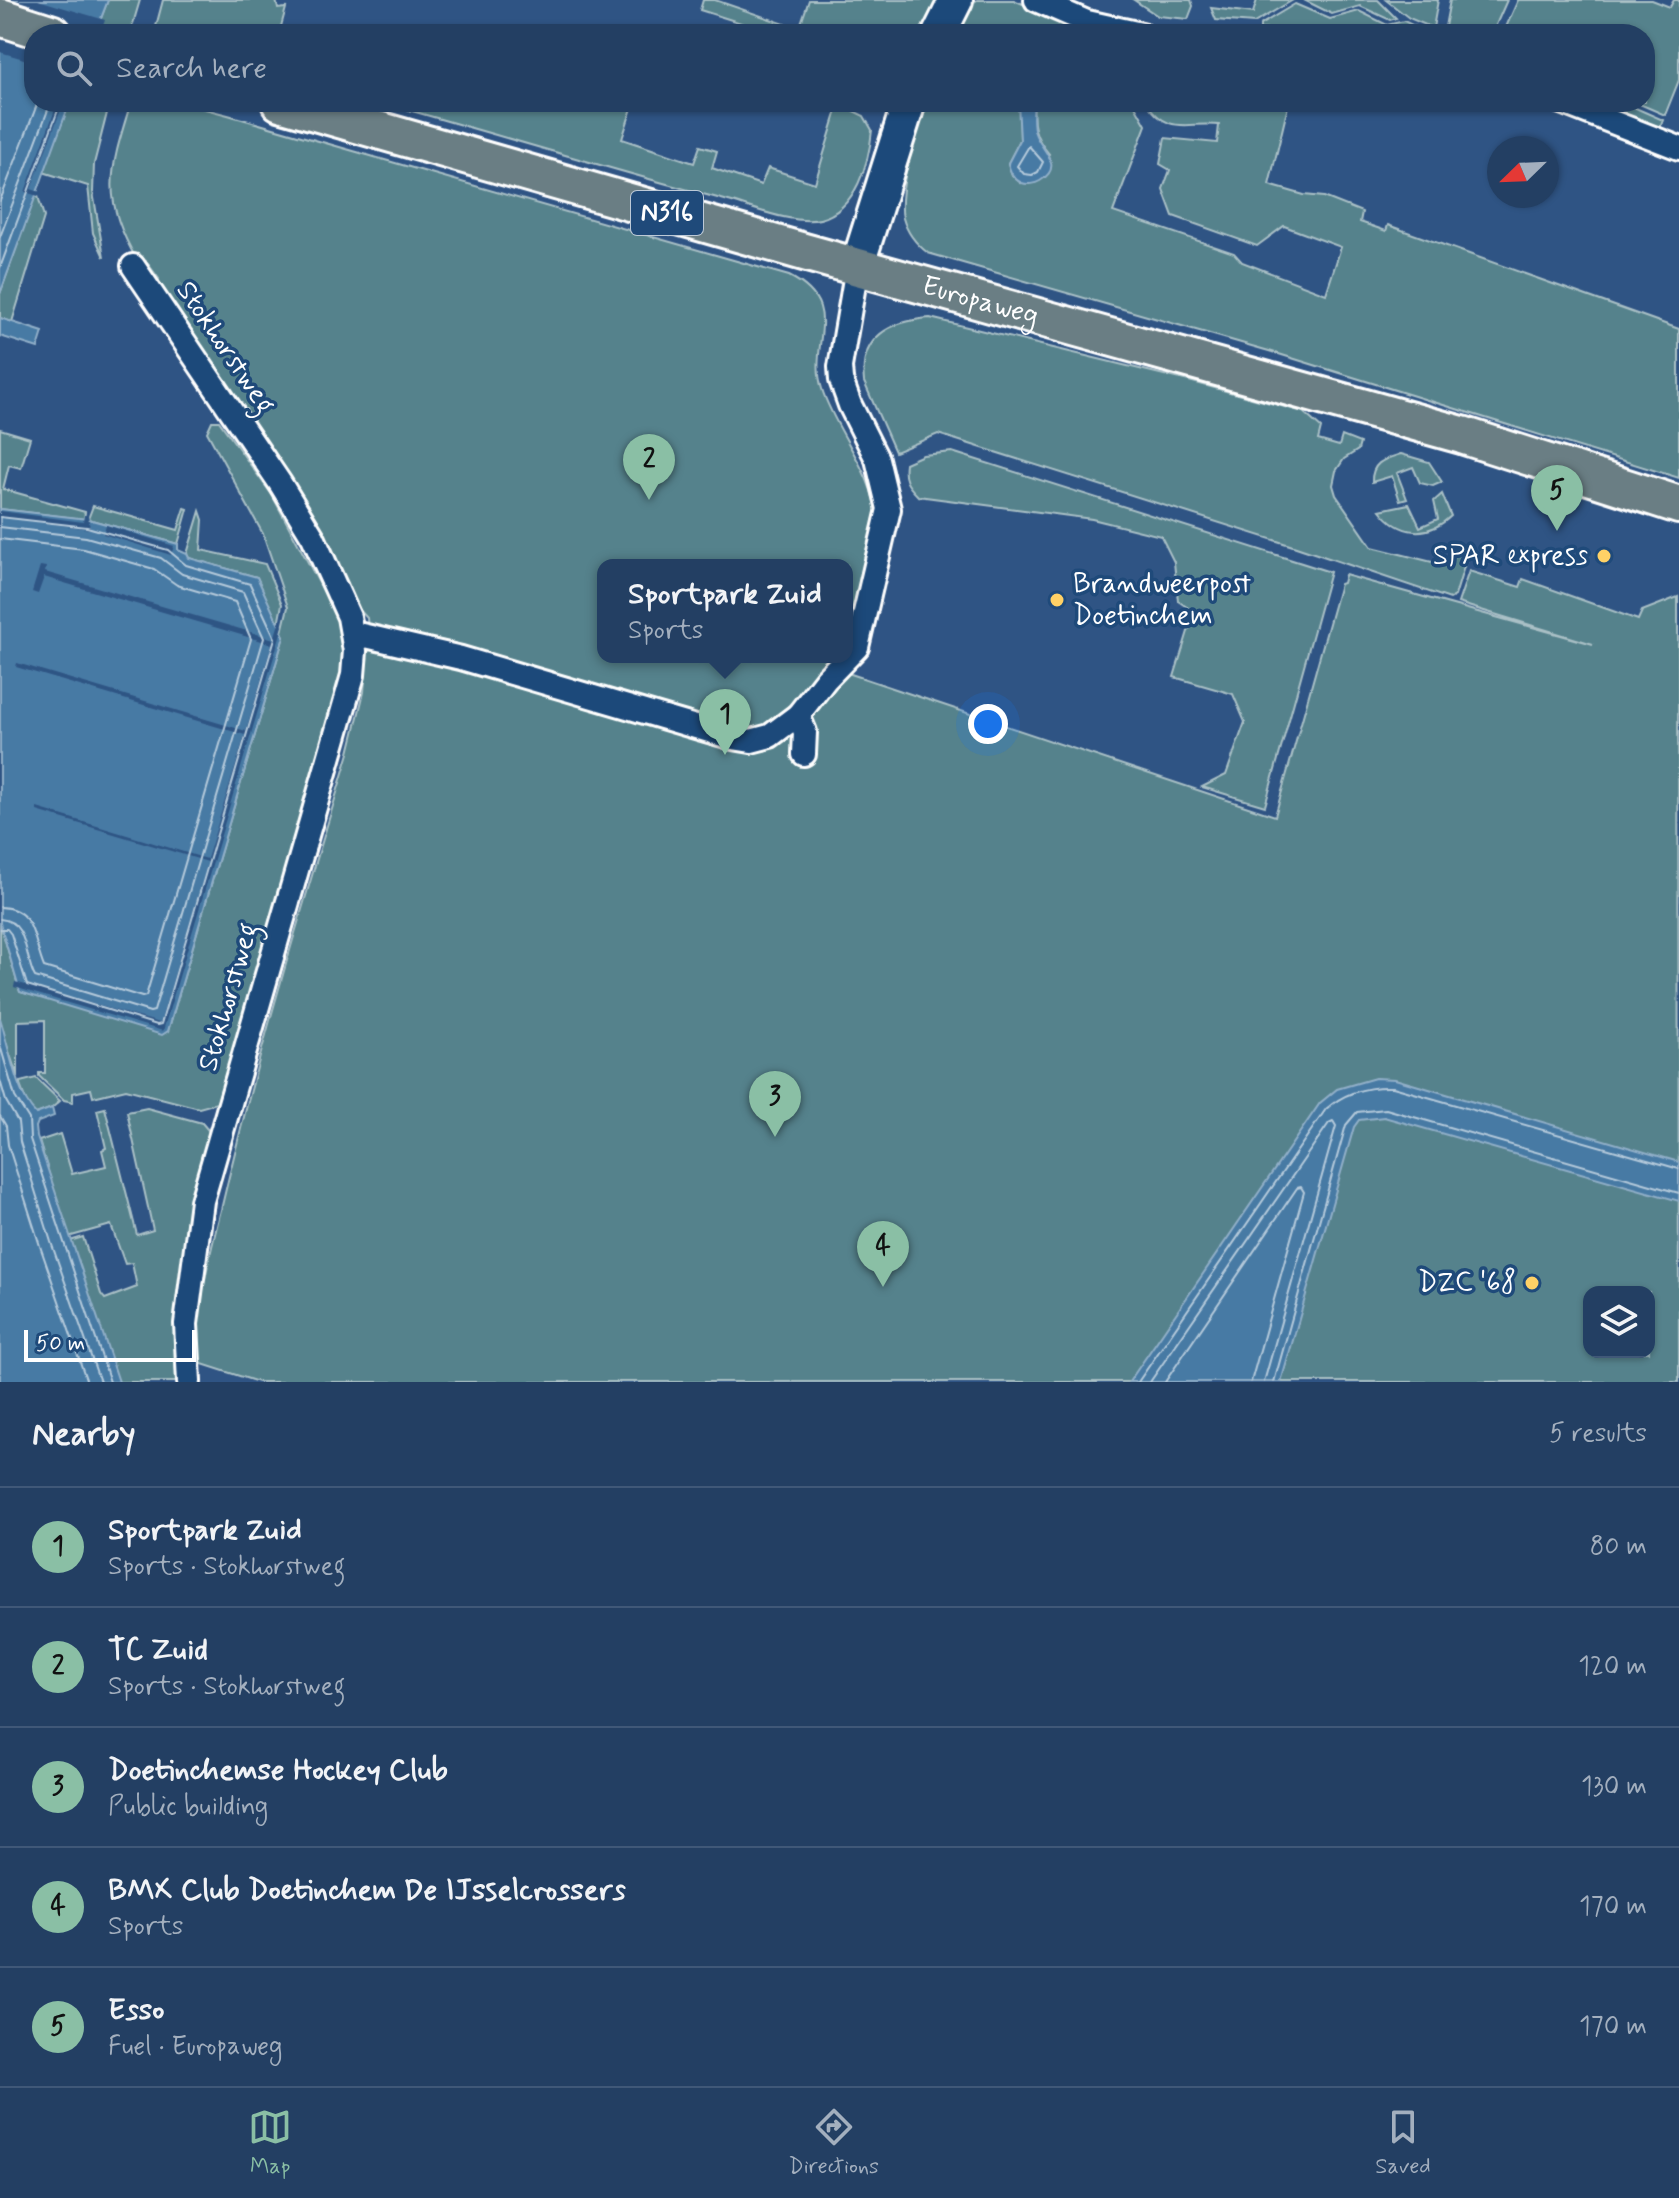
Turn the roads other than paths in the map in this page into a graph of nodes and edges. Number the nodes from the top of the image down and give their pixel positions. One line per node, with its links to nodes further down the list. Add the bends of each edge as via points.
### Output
1 (956, 0): 4 (street)
2 (1036, 0): 5 (street)
3 (0, 17): 6 (main road)
4 (944, 24)
5 (1096, 24)
6 (24, 25)
7 (315, 112): 12 (main road, Europaweg / N316)
8 (906, 112): 12 (street)
9 (1587, 112): 10 (street)
10 (1679, 148)
11 (133, 266): 14 (street, Stokhorstweg, via 313,537)
12 (857, 267): 13 (main road, Europaweg / N316, via 1462,435); 15 (street, via 841,380 877,459 889,509)
13 (1679, 505)
14 (353, 633): 17 (street, via 461,658 733,738 770,736); 19 (street, Stokhorstweg, via 353,675 202,1201 186,1324)
15 (853, 651)
16 (842, 663): 17 (street)
17 (798, 715): 18 (street, via 805,732)
18 (804, 754)
19 (189, 1382)

